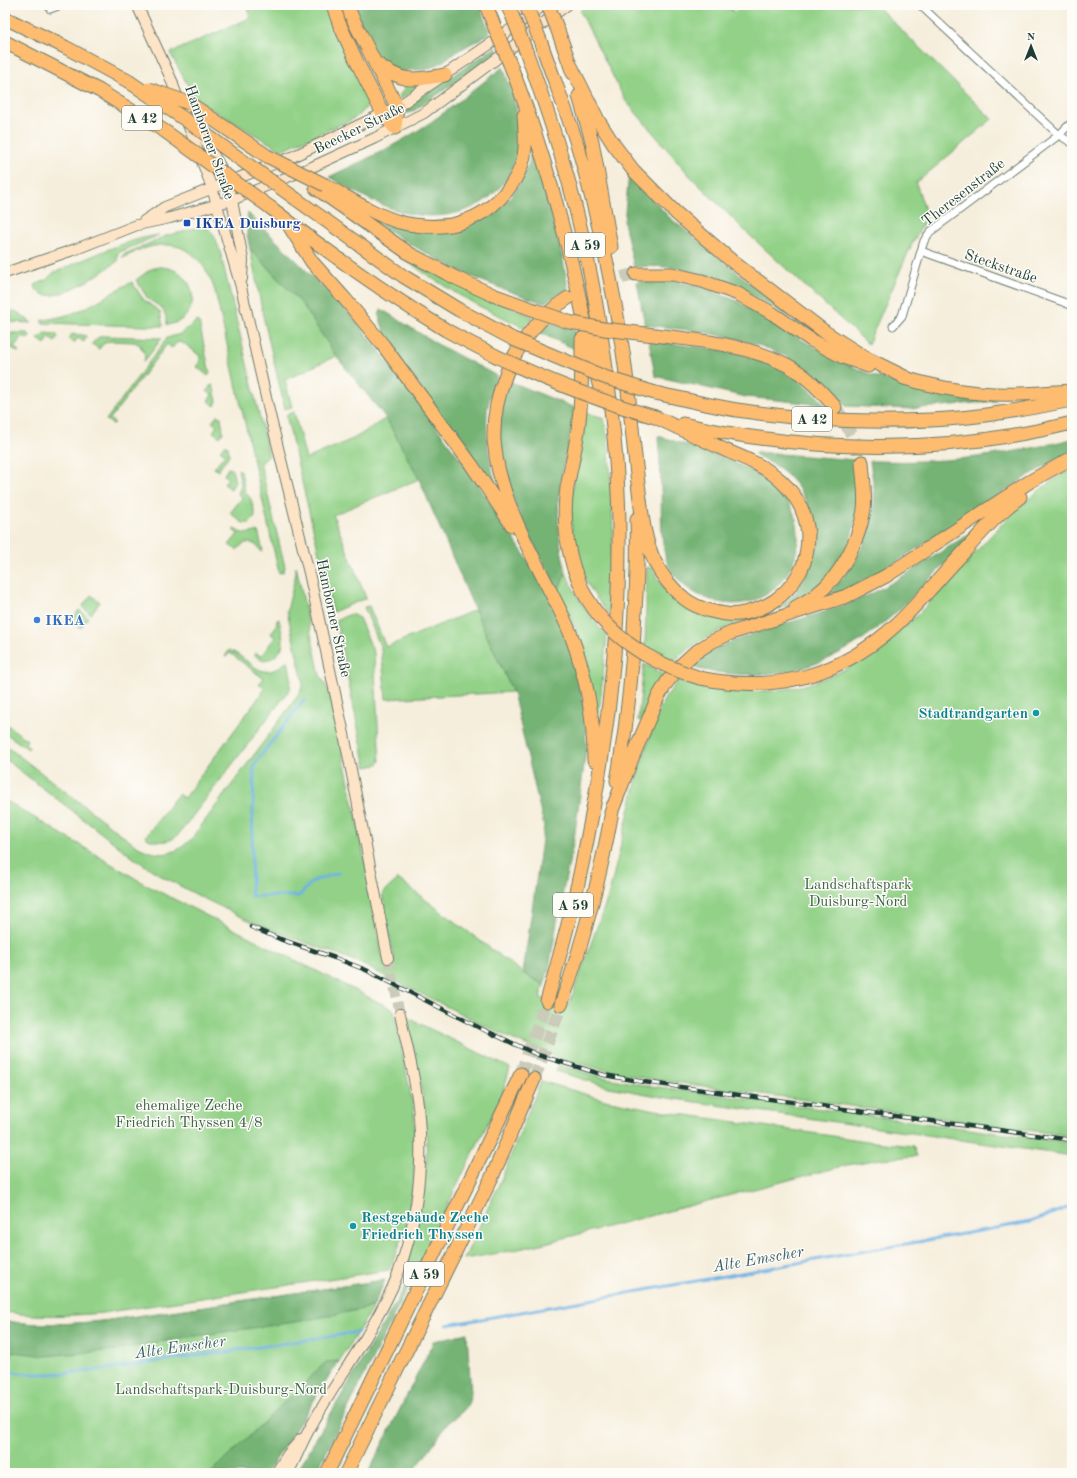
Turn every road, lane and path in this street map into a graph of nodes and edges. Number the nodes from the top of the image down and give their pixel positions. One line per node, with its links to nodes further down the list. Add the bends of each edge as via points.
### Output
1 (61, 5): 11 (street)
2 (137, 5): 18 (street, Hamborner Straße)
3 (333, 5): 22 (highway, via 339,23)
4 (348, 5): 15 (highway)
5 (486, 5): 20 (highway, bridge)
6 (526, 5): 39 (highway, A 59, bridge, via 579,152)
7 (544, 5): 17 (street, Beecker Straße)
8 (548, 5): 16 (highway, bridge)
9 (567, 5): 24 (street, Beecker Straße, via 424,113)
10 (920, 5): 25 (street)
11 (50, 9)
12 (509, 10): 50 (highway, A 59, bridge, via 526,51 561,154 583,236 605,353)
13 (5, 18): 19 (highway, A 42, via 66,47)
14 (5, 42): 32 (highway, A 42, bridge, via 63,71 166,132)
15 (375, 63): 17 (highway, via 392,75 405,79); 21 (highway)
16 (570, 66): 39 (highway, via 592,141 618,289); 43 (highway, via 614,145 633,170 676,213 733,262 825,332 864,357)
17 (445, 75): 21 (street, Beecker Straße)
18 (170, 77): 27 (street, Hamborner Straße); 29 (street, Hamborner Straße)
19 (128, 82): 28 (highway, bridge, via 189,103 267,156); 45 (highway, A 42, bridge, via 189,122 403,276 513,339 597,374 655,393 743,411 816,419 932,420 1023,410)
20 (524, 101): 28 (highway, via 523,163 503,195 488,208 466,221 443,226 399,222); 41 (highway, via 559,214)
21 (397, 107): 22 (street, Beecker Straße); 24 (highway)
22 (383, 114): 24 (highway); 27 (street, Beecker Straße, via 294,156)
23 (1072, 122): 25 (street, Theresenstraße)
24 (395, 128): 30 (street, Beecker Straße, via 312,167)
25 (1059, 135): 26 (street); 34 (street, Theresenstraße, via 930,232)
26 (1072, 143)
27 (227, 182): 29 (street, Beecker Straße); 30 (street, Hamborner Straße)
28 (321, 187): 46 (highway, bridge, via 410,254 494,295 576,323 604,329 697,340 766,356 803,376)
29 (212, 188): 31 (street, Hamborner Straße); 33 (street, Beecker Straße, via 165,207)
30 (232, 200): 31 (street, Beecker Straße); 37 (street, Hamborner Straße, via 243,260)
31 (218, 204): 33 (street, Beecker Straße); 37 (street, Hamborner Straße)
32 (285, 219): 47 (highway, A 42, bridge, via 344,264 447,330 500,358 574,390); 54 (highway, via 312,262 383,345 471,464)
33 (137, 225): 35 (street, Beecker Straße)
34 (921, 251): 40 (street, Steckstraße); 42 (street, Theresenstraße, via 902,316)
35 (5, 273)
36 (636, 274): 43 (highway, via 672,274 702,280 738,294 843,357)
37 (241, 287): 58 (street, Hamborner Straße, via 309,573)
38 (568, 298): 54 (highway, via 557,305 532,330 512,358 501,386 495,412 494,440 499,474)
39 (615, 306): 49 (highway, A 59)
40 (1072, 306)
41 (582, 313): 50 (highway); 53 (highway, bridge, via 579,423 567,489 565,523 568,551 585,595 619,638 657,662 679,672 721,682 776,683 800,679 844,662 898,622 1011,503 1037,484)
42 (893, 326)
43 (911, 380): 44 (highway, via 980,393)
44 (1072, 391)
45 (1072, 400)
46 (835, 407)
47 (655, 417): 48 (highway, A 42, via 712,430 780,441 862,446 991,439); 49 (highway, via 748,460 780,479 792,492 807,524 808,540 802,568 791,586 775,601 754,611 732,615 705,610 686,600 668,583 655,563 649,547)
48 (1072, 423)
49 (632, 442): 57 (highway, A 59, via 637,531 633,651 628,712)
50 (615, 447): 56 (highway, A 59, via 619,531 618,588 608,710)
51 (1072, 458): 53 (highway)
52 (862, 462): 55 (highway, via 864,510 848,558 818,594)
53 (1054, 467): 55 (highway, via 886,576 847,596)
54 (527, 546): 56 (highway, via 571,635 586,687 594,734)
55 (778, 618): 57 (highway, via 711,642 680,665 658,697 632,756)
56 (593, 808): 59 (highway, A 59, via 580,875)
57 (612, 813): 60 (highway, A 59, via 595,894)
58 (388, 958)
59 (547, 1001)
60 (561, 1005)
61 (400, 1014): 64 (street, via 419,1117 420,1162 413,1223 389,1293 366,1337)
62 (521, 1074): 67 (highway, A 59)
63 (534, 1080): 68 (highway, A 59, via 492,1177)
64 (308, 1430): 65 (street); 66 (street)
65 (276, 1473)
66 (288, 1473)
67 (327, 1473)
68 (346, 1473)

